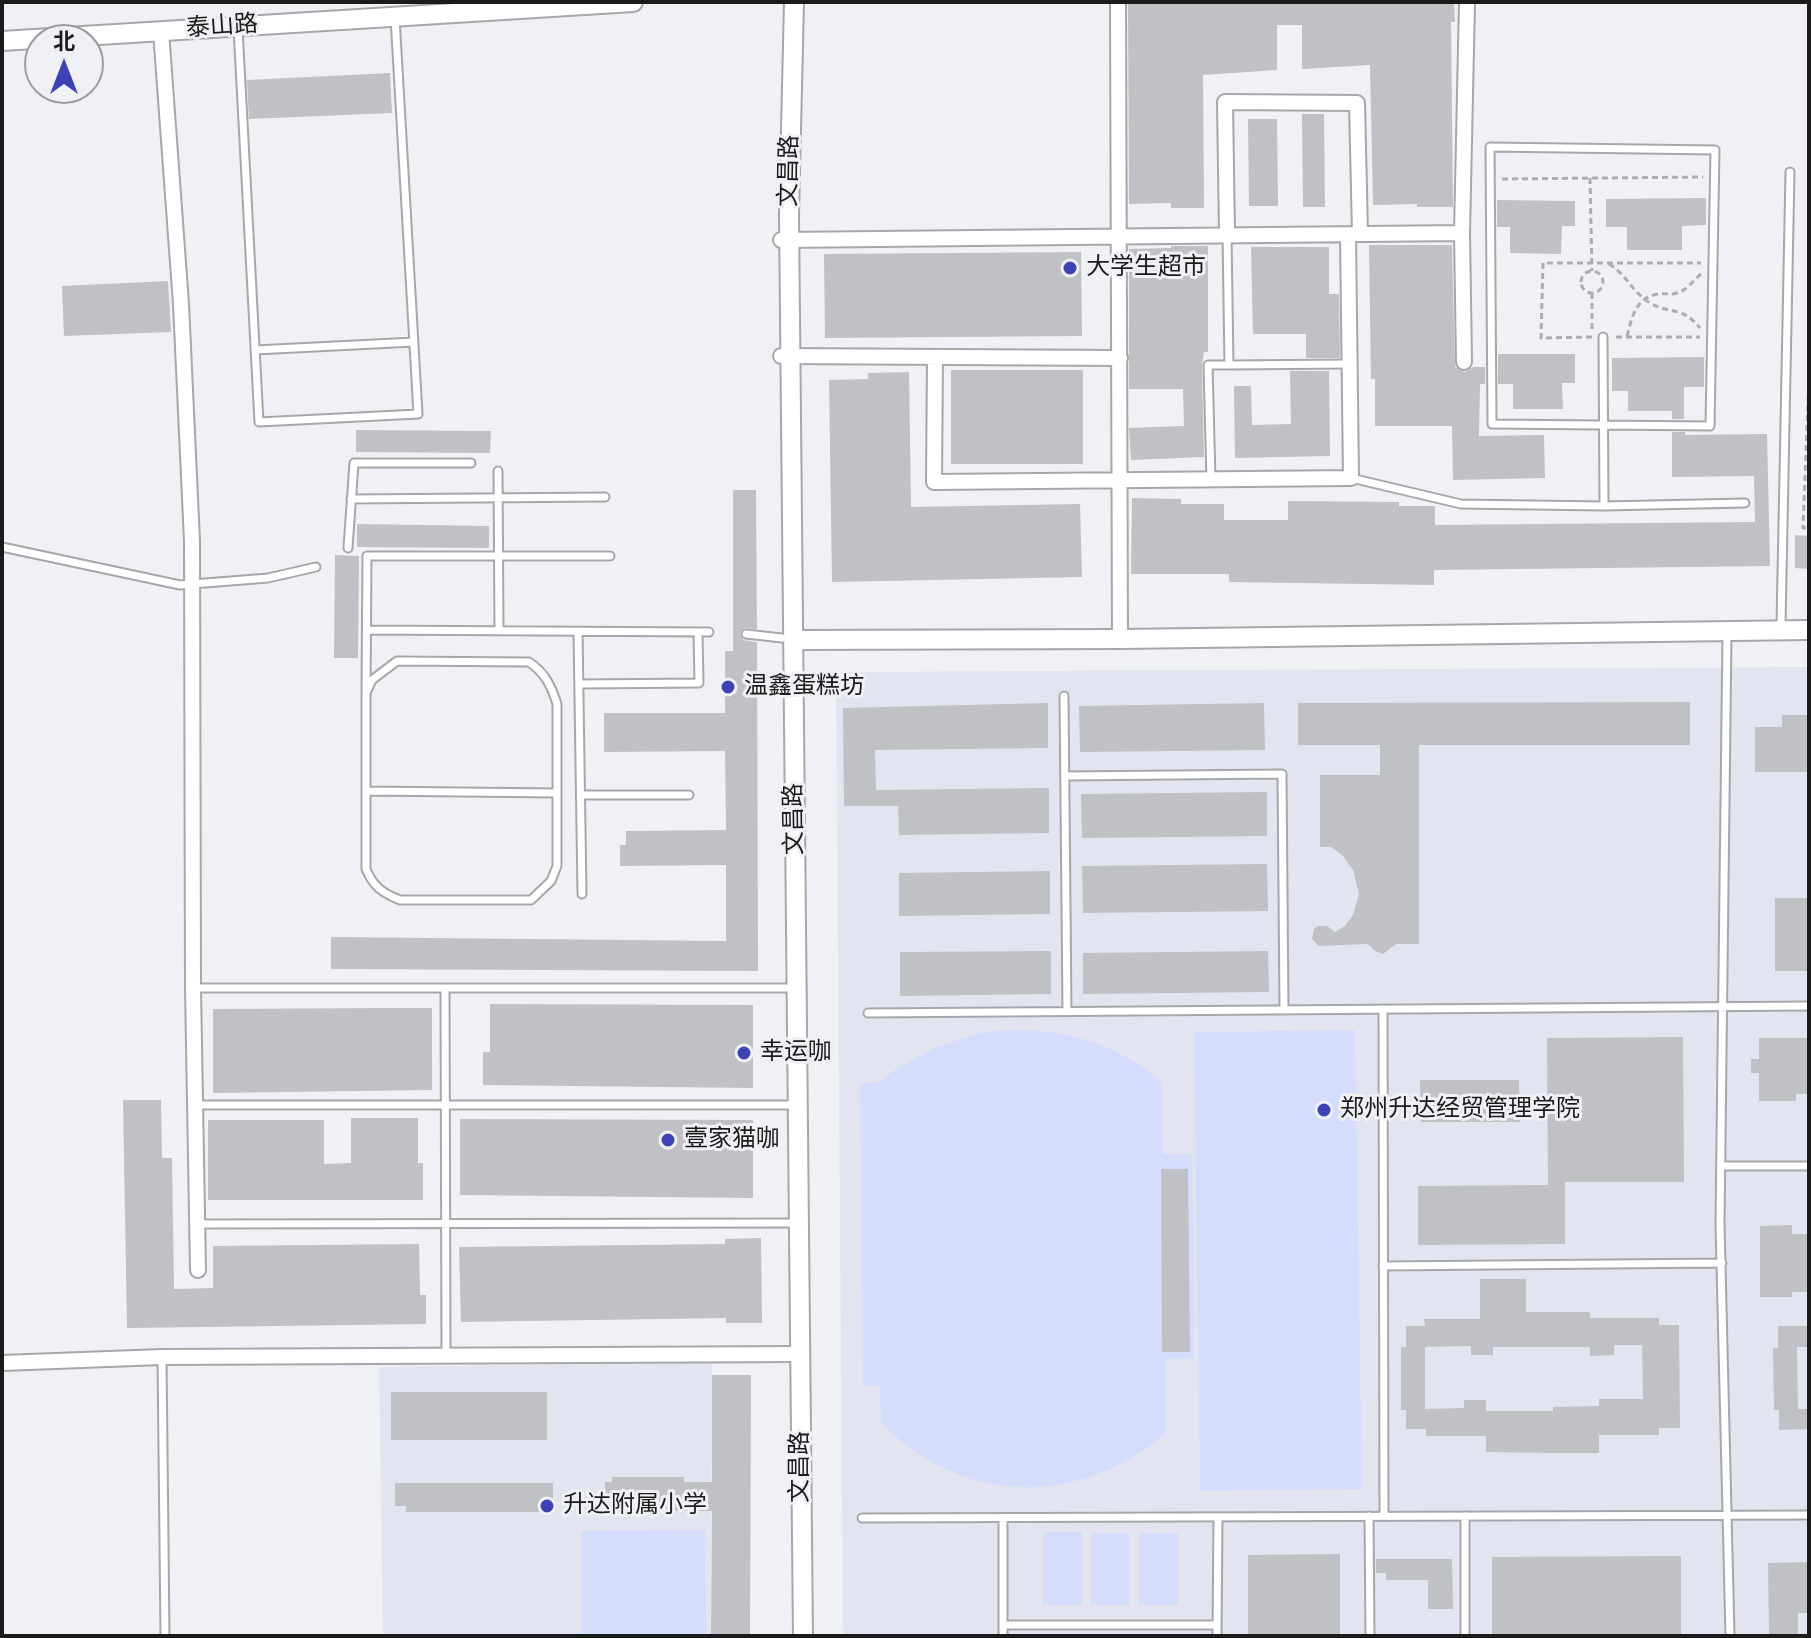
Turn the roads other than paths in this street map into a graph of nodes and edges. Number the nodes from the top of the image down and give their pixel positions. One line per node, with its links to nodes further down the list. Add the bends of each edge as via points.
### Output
1 (633, 2): 5 (street, 泰山路)
2 (794, 2): 14 (street, 文昌路)
3 (1118, 2): 13 (street)
4 (1467, 2): 10 (street)
5 (395, 16): 6 (street, 泰山路); 16 (lane)
6 (238, 26): 7 (street, 泰山路); 17 (lane)
7 (161, 31): 8 (street, 泰山路); 40 (street, via 181,304)
8 (2, 41)
9 (1790, 172): 41 (lane)
10 (1462, 233): 11 (street); 21 (street)
11 (1354, 234): 12 (street); 12 (street, via 1357,103 1225,102); 22 (street)
12 (1227, 235): 13 (street); 23 (lane)
13 (1118, 238): 14 (street); 20 (street)
14 (785, 240): 18 (street, 文昌路)
15 (1603, 337): 24 (lane)
16 (414, 342): 17 (lane); 17 (lane, via 418,414 259,422)
17 (255, 350)
18 (786, 356): 19 (street); 50 (street, 文昌路)
19 (935, 357): 20 (street); 28 (street, via 934,482)
20 (1120, 358): 28 (street)
21 (1464, 362)
22 (1350, 364): 23 (lane); 27 (street)
23 (1229, 365): 29 (lane, via 1208,365)
24 (1603, 426): 24 (lane, via 1492,424 1490,147 1715,150 1710,426); 34 (lane)
25 (471, 463): 31 (lane, via 354,463)
26 (498, 471): 32 (lane)
27 (1351, 478): 29 (street); 34 (lane, via 1461,504)
28 (1119, 480): 29 (street); 51 (street)
29 (1211, 480)
30 (605, 497): 32 (lane)
31 (351, 499): 32 (lane); 36 (lane)
32 (498, 499): 37 (lane)
33 (1745, 503): 34 (lane)
34 (1604, 506)
35 (2, 547): 40 (lane, via 180,585)
36 (348, 548)
37 (498, 556): 38 (lane); 42 (lane, via 367,556); 44 (lane)
38 (610, 556)
39 (316, 567): 40 (lane, via 268,578)
40 (192, 583): 61 (street)
41 (1781, 625)
42 (367, 630): 44 (lane); 53 (lane)
43 (1809, 630): 45 (street)
44 (499, 631): 46 (lane)
45 (1727, 631): 51 (street); 64 (lane)
46 (578, 632): 47 (lane); 52 (lane)
47 (698, 632): 48 (lane); 52 (lane, via 699,683)
48 (709, 632)
49 (746, 634): 50 (lane)
50 (788, 639): 51 (street); 63 (street, 文昌路)
51 (1120, 639)
52 (579, 684): 58 (lane)
53 (366, 693): 56 (lane); 57 (lane, via 372,680 397,661 529,662 550,683 557,704)
54 (1064, 696): 55 (lane)
55 (1065, 776): 67 (lane, via 1282,774); 68 (lane)
56 (366, 791): 57 (lane); 57 (lane, via 366,869 371,882 400,900 531,900 551,881 557,866)
57 (557, 793)
58 (581, 795): 59 (lane); 60 (lane)
59 (689, 795)
60 (582, 894)
61 (193, 988): 62 (lane); 70 (street)
62 (445, 988): 63 (lane); 71 (lane)
63 (797, 988): 72 (street, 文昌路)
64 (1723, 1006): 65 (lane); 66 (lane); 73 (lane)
65 (1809, 1006)
66 (1383, 1009): 67 (lane); 79 (lane)
67 (1284, 1010): 68 (lane)
68 (1067, 1012): 69 (lane)
69 (868, 1013)
70 (195, 1105): 71 (lane); 76 (street)
71 (445, 1105): 72 (lane); 77 (lane)
72 (798, 1105): 75 (street, 文昌路)
73 (1721, 1166): 74 (lane); 78 (lane)
74 (1809, 1166)
75 (799, 1223): 77 (lane); 82 (street, 文昌路)
76 (198, 1224): 77 (lane); 80 (street)
77 (445, 1224): 81 (lane)
78 (1722, 1263): 79 (lane); 85 (lane)
79 (1383, 1266): 88 (lane)
80 (198, 1270)
81 (446, 1354): 82 (street); 83 (street)
82 (801, 1354): 96 (street, 文昌路)
83 (162, 1357): 84 (street); 95 (lane)
84 (2, 1363)
85 (1727, 1515): 86 (lane); 89 (lane); 101 (lane)
86 (1809, 1515)
87 (1369, 1516): 88 (lane); 90 (lane); 99 (lane)
88 (1384, 1516): 89 (lane)
89 (1465, 1516): 100 (lane)
90 (1218, 1517): 92 (lane); 94 (lane)
91 (862, 1518): 92 (lane)
92 (1003, 1518): 93 (lane)
93 (1003, 1625): 94 (lane); 97 (lane)
94 (1217, 1625): 98 (lane)
95 (165, 1636)
96 (803, 1636)
97 (1003, 1636)
98 (1217, 1636)
99 (1370, 1636)
100 (1465, 1636)
101 (1730, 1636)

